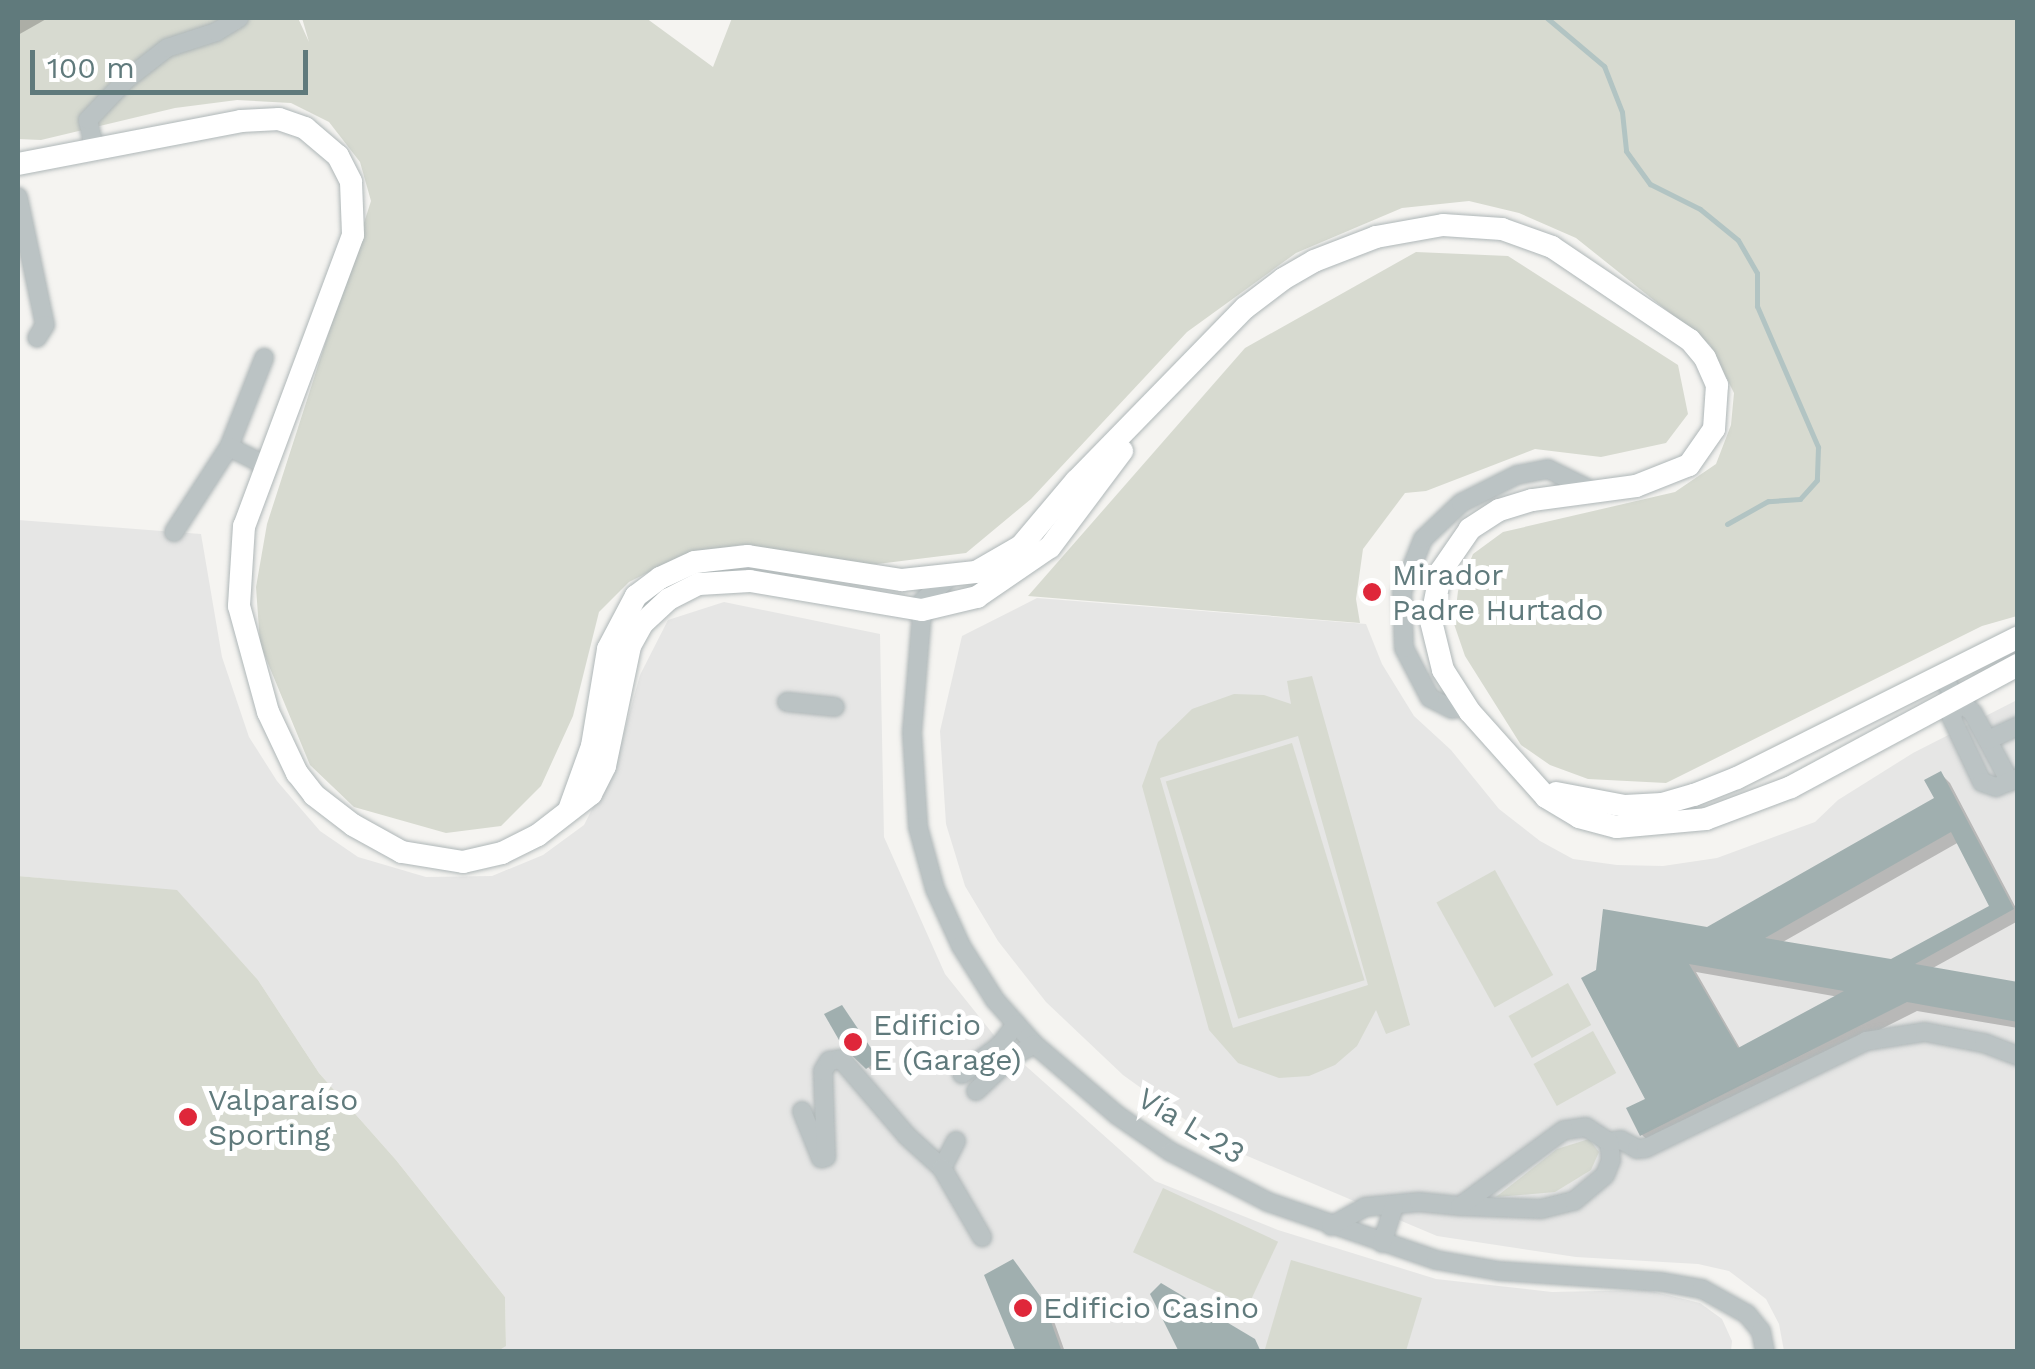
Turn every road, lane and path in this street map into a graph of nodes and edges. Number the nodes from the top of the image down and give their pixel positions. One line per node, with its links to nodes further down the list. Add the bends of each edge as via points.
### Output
1 (238, 18): 2 (street, via 168,48 126,80 88,120)
2 (94, 151): 3 (main road); 9 (main road, via 279,119 305,128 338,156 351,182 353,235)
3 (18, 164)
4 (18, 197): 5 (street, via 45,324)
5 (37, 338)
6 (264, 358): 8 (street)
7 (1160, 398): 11 (main road, via 1021,546 976,572); 13 (main road, via 1050,547 978,596); 23 (main road, via 1245,308 1314,260 1399,231 1462,224 1502,229 1552,247 1690,340 1712,371 1718,414 1699,454 1676,473 1636,486 1499,510 1470,529 1435,587 1432,638 1443,670)
8 (229, 447): 9 (street); 10 (street)
9 (266, 464): 24 (main road, via 244,526 239,606 268,712 314,795 386,846 462,862 520,845)
10 (174, 532)
11 (949, 578): 12 (main road); 13 (street, via 925,596)
12 (902, 580): 13 (street); 24 (main road, via 748,556 695,562 660,578 636,596 608,649 592,746)
13 (922, 610): 24 (main road, via 750,581 699,584 669,599 630,646 605,766 592,794); 25 (street, Vía L-23, via 912,732 918,828 960,946)
14 (2018, 637): 16 (main road)
15 (2018, 665): 17 (main road)
16 (1942, 675): 17 (street); 23 (main road, via 1737,778 1662,804 1588,802)
17 (1956, 699): 21 (street); 22 (street, via 1952,719 1982,782 1996,787); 23 (main road, via 1791,787 1706,819 1632,828 1598,824 1562,808)
18 (787, 702): 19 (street)
19 (834, 707)
20 (2018, 726): 21 (street)
21 (1988, 740): 22 (street)
22 (2014, 780)
23 (1532, 783)
24 (569, 810)
25 (1016, 1024): 26 (street, Vía L-23); 28 (street, via 1000,1046)
26 (1034, 1044): 29 (street); 36 (street, Vía L-23, via 1171,1152)
27 (2018, 1056): 32 (street, via 1925,1032 1866,1041 1646,1148)
28 (962, 1074)
29 (976, 1092)
30 (802, 1112): 33 (street, via 820,1158 826,1157 823,1072 829,1061 841,1059)
31 (956, 1141): 33 (street)
32 (1609, 1142): 35 (street, via 1586,1127 1564,1130); 35 (street, via 1605,1175 1574,1201 1541,1209)
33 (942, 1168): 37 (street)
34 (1394, 1206): 35 (street); 36 (street, via 1365,1207); 38 (street)
35 (1460, 1206)
36 (1331, 1226): 38 (street, Vía L-23)
37 (982, 1237)
38 (1382, 1243): 39 (street, Vía L-23, via 1499,1271 1702,1289 1747,1314 1761,1331)
39 (1765, 1352)

